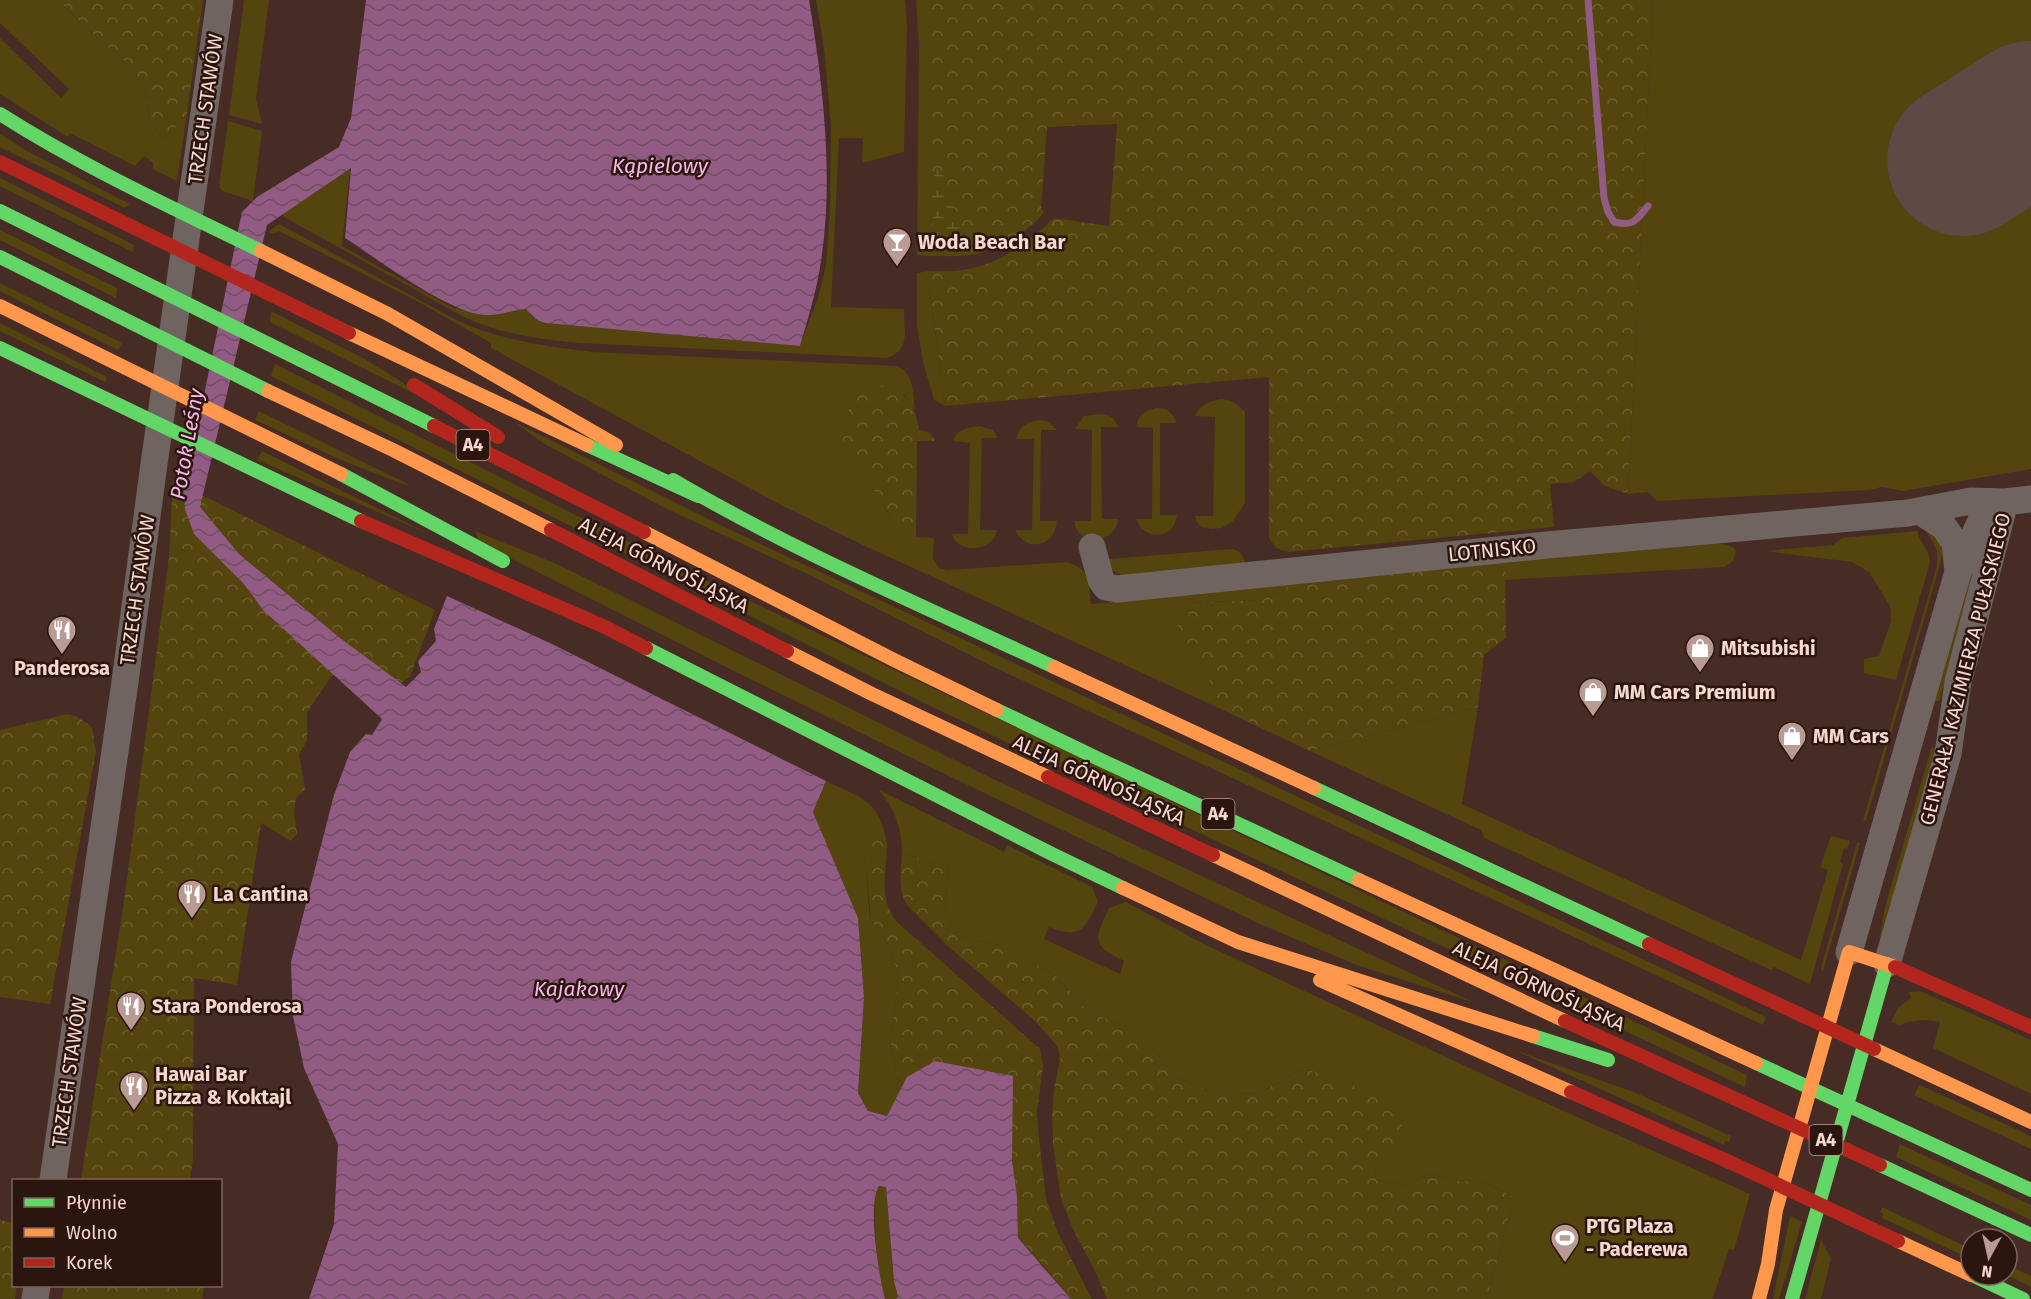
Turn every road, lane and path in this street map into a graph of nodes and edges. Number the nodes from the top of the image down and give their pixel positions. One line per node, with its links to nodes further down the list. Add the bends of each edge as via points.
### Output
1 (220, 0): 34 (street, TRZECH STAWÓW)
2 (0, 114): 15 (main road, via 145,194 433,339)
3 (0, 162): 6 (main road)
4 (0, 211): 20 (main road, A4)
5 (0, 257): 22 (main road, ALEJA GÓRNOŚLĄSKA / A4)
6 (272, 297): 9 (main road); 15 (main road)
7 (0, 306): 11 (main road)
8 (0, 348): 25 (main road, via 248,469)
9 (372, 358)
10 (402, 377): 12 (main road)
11 (254, 430): 14 (main road); 21 (main road)
12 (511, 445)
13 (551, 470): 20 (main road)
14 (387, 482)
15 (698, 496): 33 (main road, via 892,592)
16 (2018, 501): 17 (street, LOTNISKO, via 1971,501); 23 (street, GENERAŁA KAZIMIERZA PUŁASKIEGO, via 1983,516); 28 (street, GENERAŁA KAZIMIERZA PUŁASKIEGO, via 1958,681 1948,754)
17 (1921, 512): 19 (street, LOTNISKO, via 1117,589 1101,580); 23 (street, via 1944,527 1955,543)
18 (533, 536): 22 (main road)
19 (1092, 547)
20 (680, 550): 35 (main road, A4, via 1102,761)
21 (511, 566)
22 (635, 572): 32 (main road, ALEJA GÓRNOŚLĄSKA / A4, via 872,694)
23 (1958, 572): 27 (street, GENERAŁA KAZIMIERZA PUŁASKIEGO)
24 (539, 583): 25 (main road)
25 (603, 626): 26 (main road, via 1052,854)
26 (1238, 942): 30 (main road); 37 (main road)
27 (1849, 951): 28 (main road); 39 (main road, GENERAŁA KAZIMIERZA PUŁASKIEGO, via 1776,1210)
28 (1887, 964): 29 (main road); 40 (main road, GENERAŁA KAZIMIERZA PUŁASKIEGO)
29 (2031, 1027)
30 (1620, 1064)
31 (1643, 1071): 32 (main road)
32 (1755, 1107): 36 (main road, ALEJA GÓRNOŚLĄSKA / A4)
33 (2031, 1122)
34 (52, 1179)
35 (2031, 1190)
36 (2031, 1235)
37 (1959, 1269)
38 (1997, 1287): 41 (main road)
39 (1759, 1299)
40 (1792, 1299)
41 (2023, 1299)

